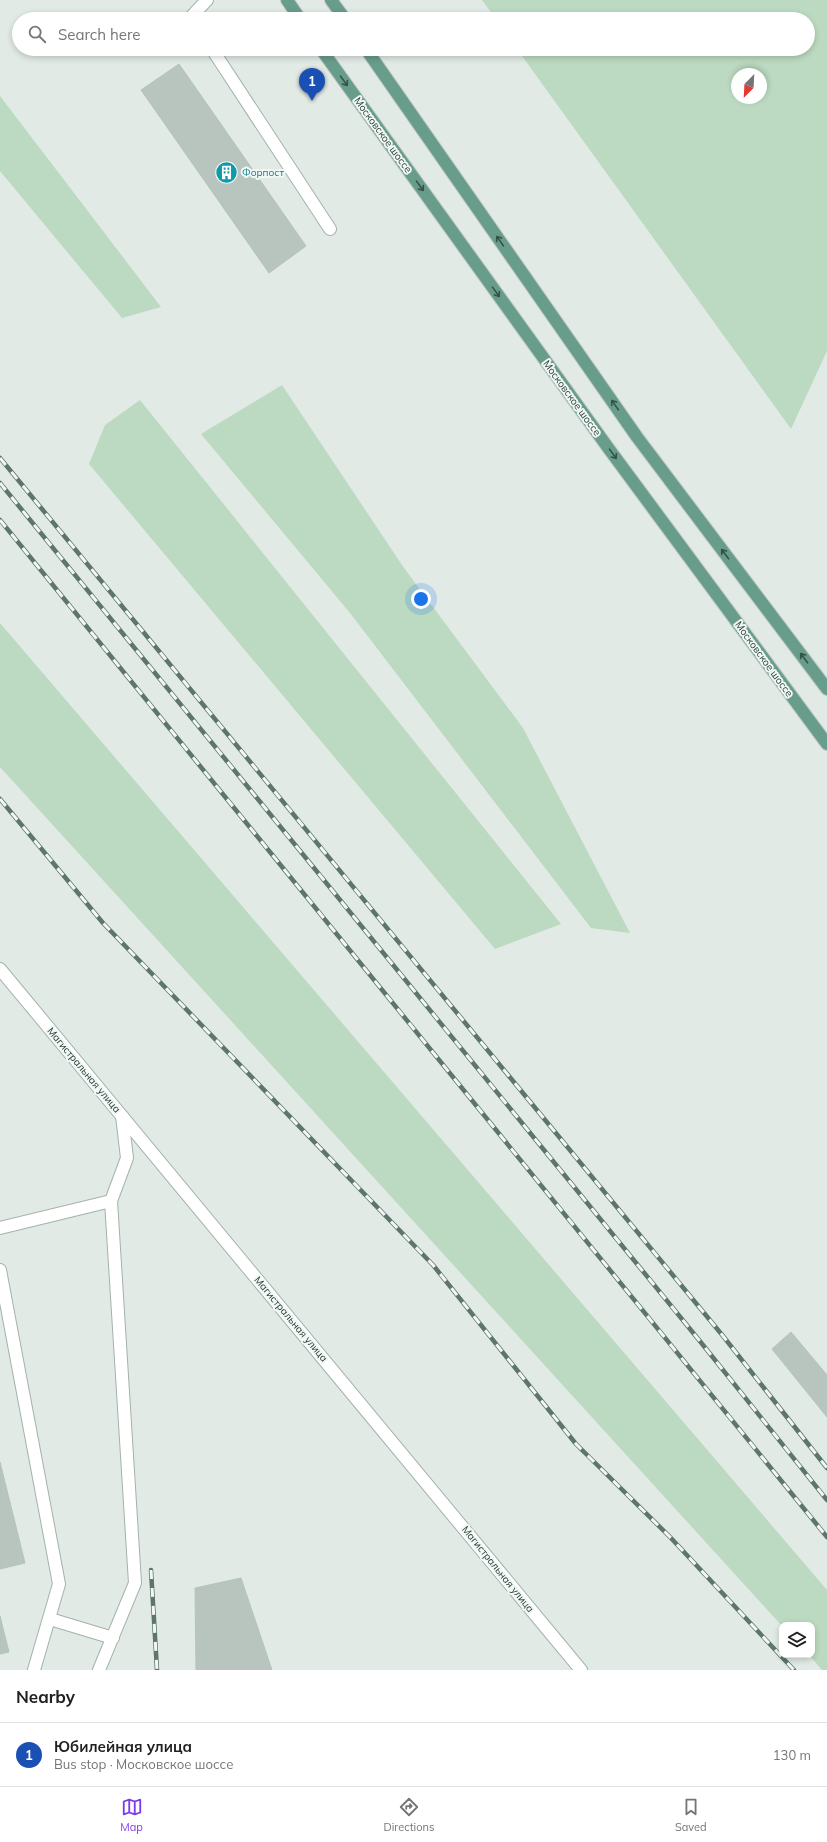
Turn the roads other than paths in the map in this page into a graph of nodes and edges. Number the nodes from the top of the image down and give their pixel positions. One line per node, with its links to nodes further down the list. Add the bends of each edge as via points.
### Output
1 (207, 0): 4 (street)
2 (287, 0): 5 (main road)
3 (332, 0): 6 (main road)
4 (196, 12)
5 (295, 12)
6 (340, 12)
7 (217, 56): 10 (street)
8 (326, 56): 12 (main road, Московское шоссе, one-way to 12, via 609,449)
9 (371, 56): 11 (main road, one-way to 9, via 637,437)
10 (330, 229)
11 (827, 689)
12 (827, 744)
13 (0, 969): 14 (street, Магистральная улица)
14 (122, 1116): 15 (street, via 127,1158); 22 (street, Магистральная улица)
15 (111, 1201): 16 (street); 19 (street, via 136,1582)
16 (0, 1228)
17 (0, 1270): 18 (street, via 60,1584)
18 (50, 1619): 19 (street); 20 (street)
19 (113, 1638): 21 (street)
20 (34, 1670)
21 (99, 1670)
22 (581, 1670)

